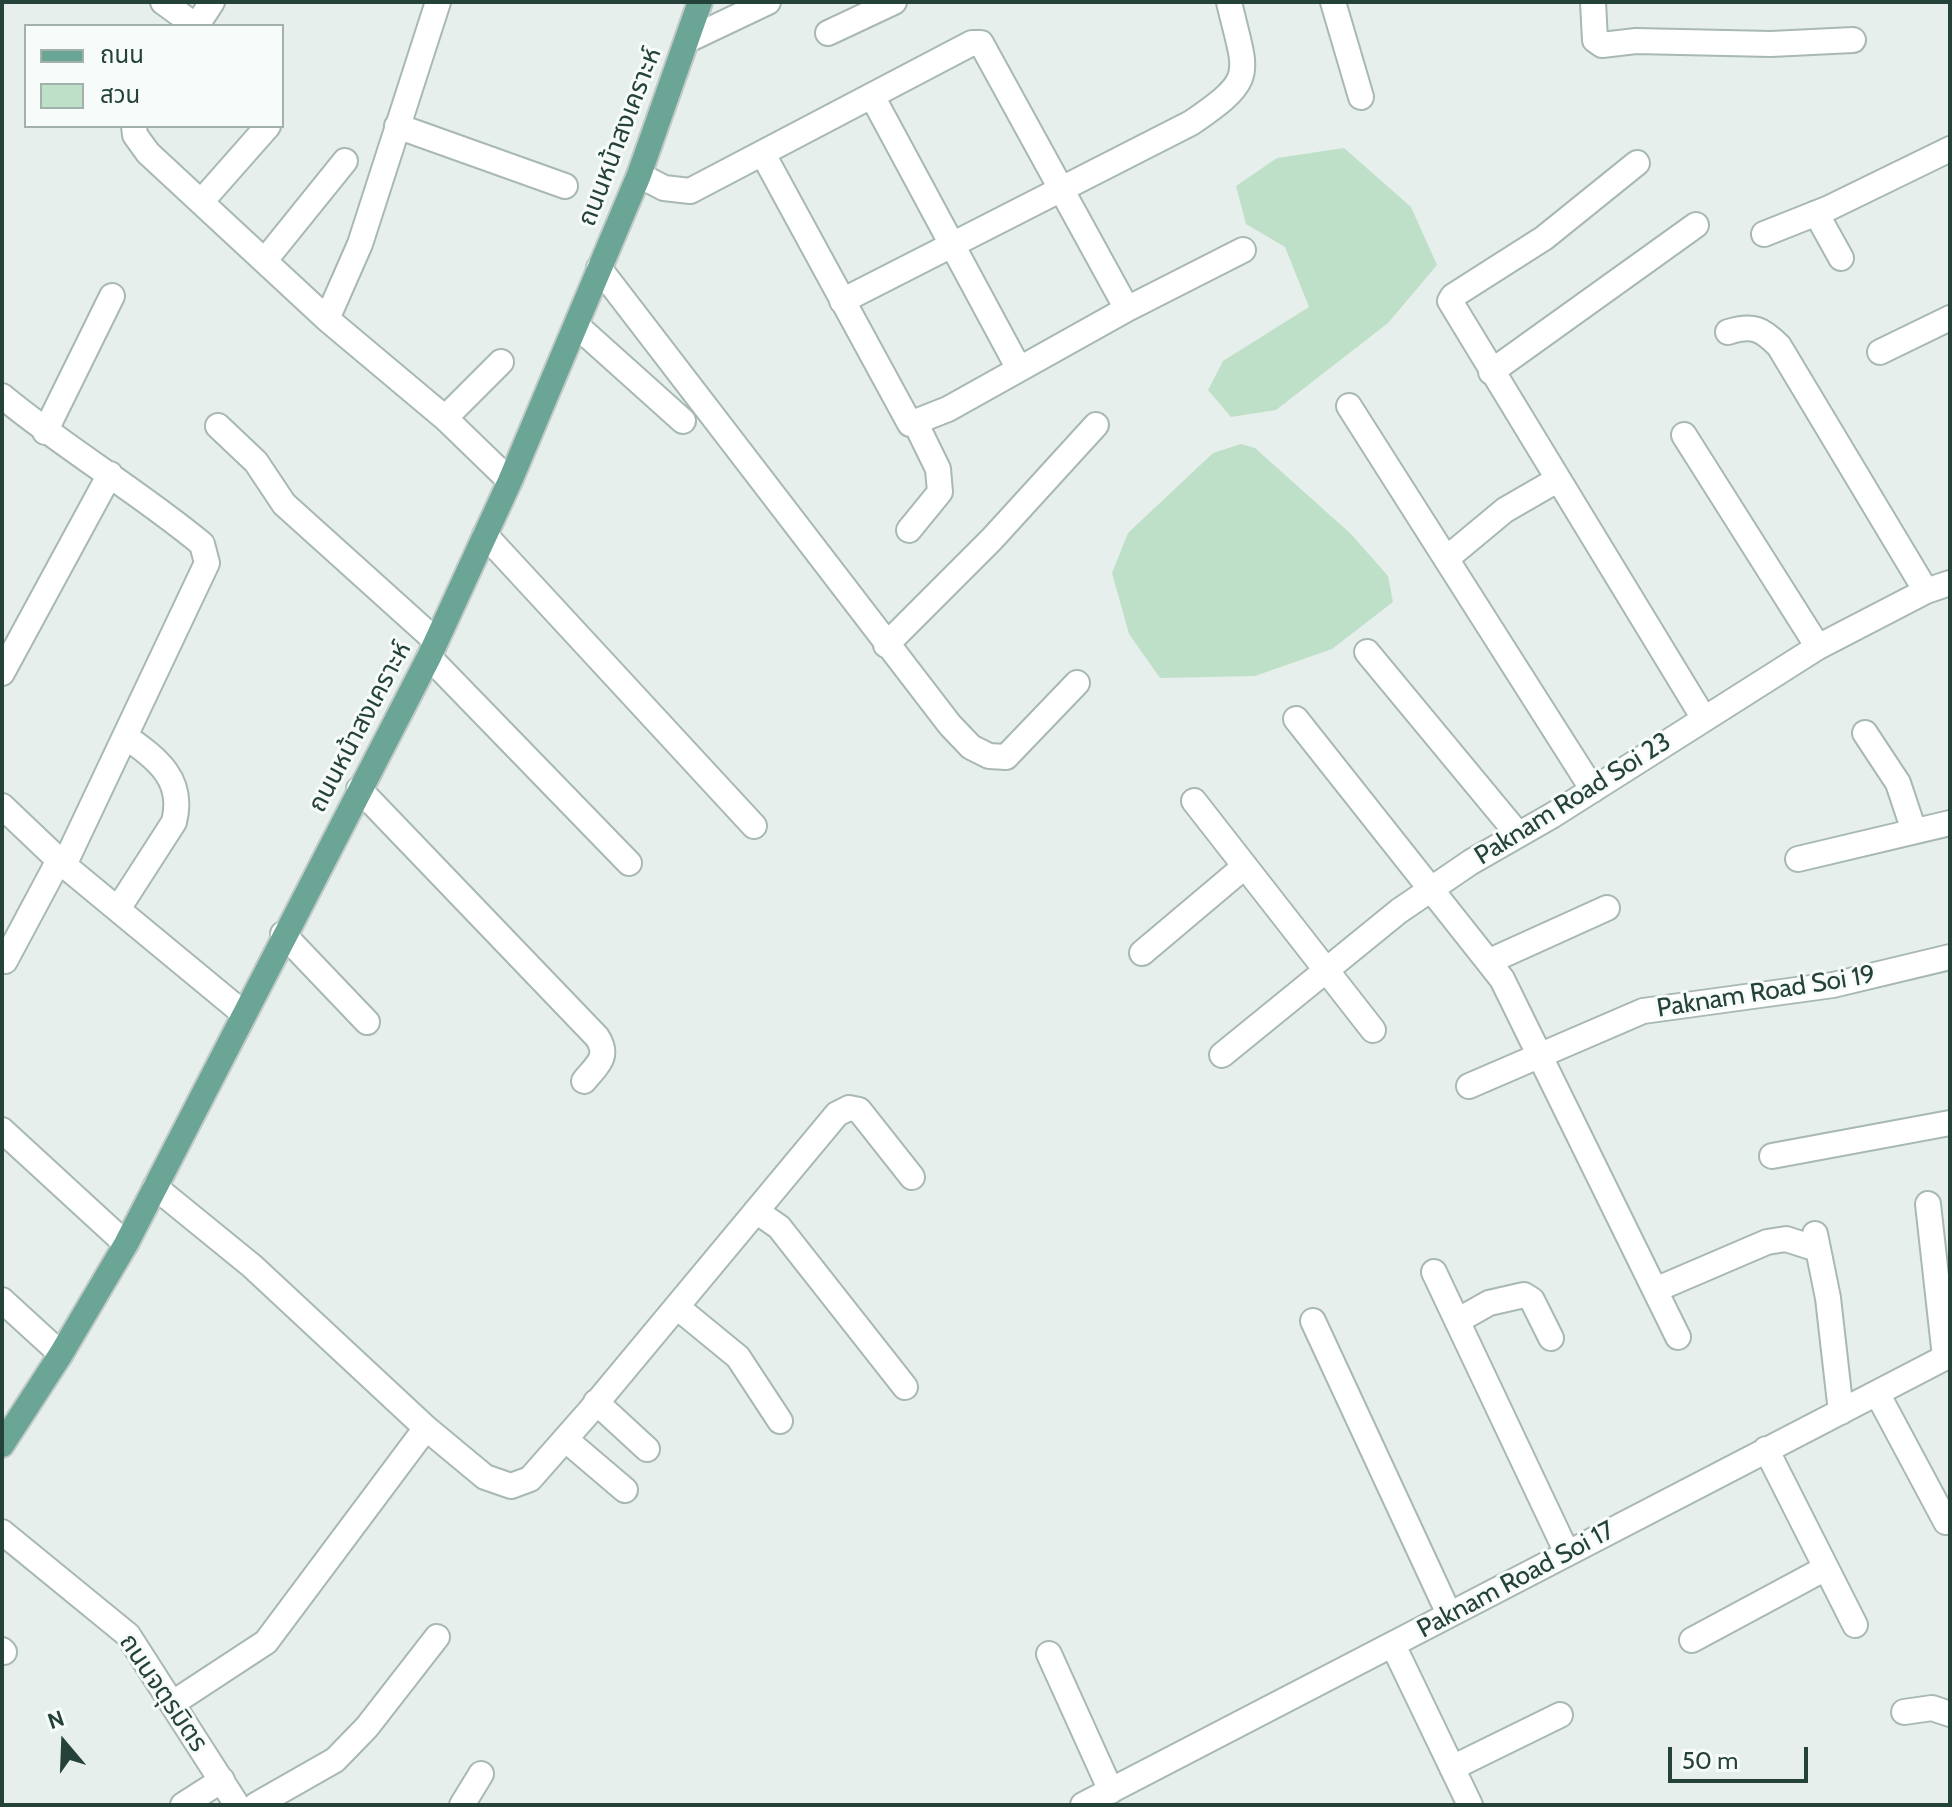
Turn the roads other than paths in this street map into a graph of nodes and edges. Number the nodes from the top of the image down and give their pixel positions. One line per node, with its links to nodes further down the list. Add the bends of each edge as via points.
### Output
1 (163, 2): 10 (street)
2 (212, 2): 11 (street)
3 (438, 2): 17 (street)
4 (700, 2): 13 (main road, ถนนหน้าสงเคราะห์)
5 (768, 2): 13 (street)
6 (894, 2): 12 (street)
7 (1229, 2): 26 (street, via 1245,66 1241,83 1191,123)
8 (1333, 2): 16 (street)
9 (1593, 2): 14 (street, via 1595,40 1602,45)
10 (195, 24)
11 (197, 24)
12 (828, 33)
13 (688, 40): 24 (main road, ถนนหน้าสงเคราะห์)
14 (1853, 40)
15 (872, 96): 21 (street); 26 (street, via 981,43); 31 (street)
16 (1361, 97)
17 (397, 126): 25 (street); 40 (street, via 360,244)
18 (134, 128): 27 (street, via 148,153)
19 (266, 128): 27 (street)
20 (1950, 149): 28 (street)
21 (763, 154): 24 (street, via 690,191 664,188); 37 (street)
22 (345, 161): 34 (street)
23 (1637, 163): 46 (street, via 1544,238 1453,296 1452,308)
24 (639, 175): 35 (main road, ถนนหน้าสงเคราะห์)
25 (565, 186)
26 (1062, 187): 31 (street); 38 (street)
27 (201, 202): 34 (street)
28 (1816, 213): 30 (street); 33 (street)
29 (1696, 225): 46 (street)
30 (1764, 234)
31 (954, 245): 37 (street); 45 (street)
32 (1243, 250): 38 (street)
33 (1841, 258)
34 (266, 259): 40 (street)
35 (599, 268): 41 (main road, ถนนหน้าสงเคราะห์); 64 (street)
36 (112, 296): 54 (street)
37 (842, 301): 51 (street, via 905,420)
38 (1127, 309): 45 (street)
39 (1950, 318): 43 (street)
40 (327, 319): 49 (street)
41 (576, 325): 50 (street); 58 (main road, ถนนหน้าสงเคราะห์)
42 (1728, 332): 63 (street, via 1751,326 1779,346)
43 (1880, 352)
44 (501, 362): 49 (street)
45 (1019, 369): 51 (street)
46 (1491, 372): 57 (street)
47 (2, 396): 54 (street)
48 (1349, 406): 61 (street)
49 (445, 418): 58 (street)
50 (683, 421)
51 (916, 424): 59 (street, via 938,469 940,492)
52 (1096, 425): 64 (street)
53 (218, 426): 66 (street, via 256,462 284,504)
54 (45, 432): 56 (street)
55 (1684, 435): 65 (street)
56 (110, 474): 68 (street); 73 (street, via 202,544 208,555)
57 (1557, 480): 61 (street, via 1505,510); 70 (street)
58 (510, 481): 60 (main road, ถนนหน้าสงเคราะห์)
59 (909, 530)
60 (485, 535): 66 (main road, ถนนหน้าสงเคราะห์); 79 (street)
61 (1446, 559): 75 (street)
62 (1950, 583): 63 (street, Paknam Road Soi 23)
63 (1926, 591): 65 (street, Paknam Road Soi 23)
64 (886, 645): 69 (street, via 960,738 989,756 1006,757 1018,749)
65 (1818, 647): 70 (street, Paknam Road Soi 23)
66 (432, 649): 74 (main road, ถนนหน้าสงเคราะห์); 84 (street)
67 (1367, 652): 81 (street)
68 (2, 673)
69 (1077, 683)
70 (1703, 717): 75 (street, Paknam Road Soi 23)
71 (1296, 719): 86 (street)
72 (1865, 733): 80 (street, via 1898,783)
73 (125, 736): 83 (street); 88 (street, via 172,776 178,806 174,822)
74 (359, 789): 89 (main road, ถนนหน้าสงเคราะห์); 100 (street, via 597,1037 604,1056)
75 (1593, 790): 81 (street, Paknam Road Soi 23)
76 (1194, 801): 85 (street)
77 (2, 806): 83 (street)
78 (1950, 823): 80 (street)
79 (754, 826)
80 (1914, 831): 82 (street)
81 (1517, 833): 86 (street, Paknam Road Soi 23)
82 (1798, 859)
83 (61, 862): 88 (street); 92 (street)
84 (629, 863)
85 (1244, 867): 90 (street); 94 (street)
86 (1433, 888): 93 (street); 94 (street, Paknam Road Soi 23)
87 (1607, 908): 93 (street)
88 (118, 909): 95 (street)
89 (283, 934): 95 (main road, ถนนหน้าสงเคราะห์); 96 (street)
90 (1142, 953)
91 (1950, 957): 99 (street, Paknam Road Soi 19, via 1833,985 1643,1011)
92 (5, 961)
93 (1490, 961): 99 (street)
94 (1326, 971): 97 (street); 98 (street, Paknam Road Soi 23)
95 (243, 1013): 106 (main road, ถนนหน้าสงเคราะห์)
96 (367, 1022)
97 (1373, 1030)
98 (1222, 1055)
99 (1542, 1056): 101 (street, Paknam Road Soi 19); 111 (street)
100 (584, 1081)
101 (1469, 1086)
102 (1950, 1123): 104 (street)
103 (2, 1130): 109 (street)
104 (1772, 1156)
105 (912, 1177): 108 (street, via 859,1110 849,1108 816,1134)
106 (155, 1187): 109 (main road, ถนนหน้าสงเคราะห์); 125 (street, via 252,1266)
107 (1928, 1204): 119 (street)
108 (756, 1211): 113 (street); 120 (street, via 779,1227)
109 (126, 1244): 118 (main road, ถนนหน้าสงเคราะห์)
110 (1434, 1272): 115 (street)
111 (1655, 1290): 116 (street); 123 (street, via 1767,1242 1816,1241)
112 (2, 1300): 118 (street)
113 (677, 1307): 122 (street); 124 (street, via 745,1365)
114 (1313, 1321): 135 (street)
115 (1457, 1321): 117 (street, via 1489,1303 1524,1295 1532,1300); 133 (street)
116 (1678, 1337)
117 (1551, 1338)
118 (61, 1354): 127 (main road, ถนนหน้าสงเคราะห์)
119 (1948, 1356): 121 (street, Paknam Road Soi 17)
120 (905, 1387)
121 (1877, 1393): 123 (street, Paknam Road Soi 17); 131 (street)
122 (596, 1402): 126 (street); 128 (street)
123 (1841, 1412): 129 (street, Paknam Road Soi 17)
124 (780, 1421)
125 (426, 1428): 126 (street, via 485,1477 511,1486 530,1479); 141 (street, via 266,1642)
126 (565, 1439): 130 (street)
127 (2, 1445)
128 (647, 1449)
129 (1766, 1449): 133 (street, Paknam Road Soi 17); 134 (street)
130 (625, 1490)
131 (1946, 1522)
132 (2, 1532): 141 (street, ถนนจตุรมิตร, via 128,1635)
133 (1567, 1553): 135 (street, Paknam Road Soi 17)
134 (1824, 1569): 136 (street); 138 (street)
135 (1449, 1614): 139 (street, Paknam Road Soi 17)
136 (1855, 1625)
137 (437, 1637): 151 (street, via 335,1760)
138 (1692, 1640)
139 (1393, 1645): 145 (street); 148 (street, Paknam Road Soi 17)
140 (1049, 1654): 148 (street)
141 (173, 1703): 147 (street, ถนนจตุรมิตร)
142 (1904, 1712): 143 (street, via 1932,1708)
143 (1950, 1714)
144 (1560, 1715): 145 (street)
145 (1452, 1768): 154 (street)
146 (481, 1774): 152 (street)
147 (222, 1780): 149 (street); 150 (street, ถนนจตุรมิตร)
148 (1111, 1791): 153 (street, Paknam Road Soi 17)
149 (183, 1805)
150 (237, 1805)
151 (256, 1805)
152 (462, 1805)
153 (1083, 1805)
154 (1470, 1805)

